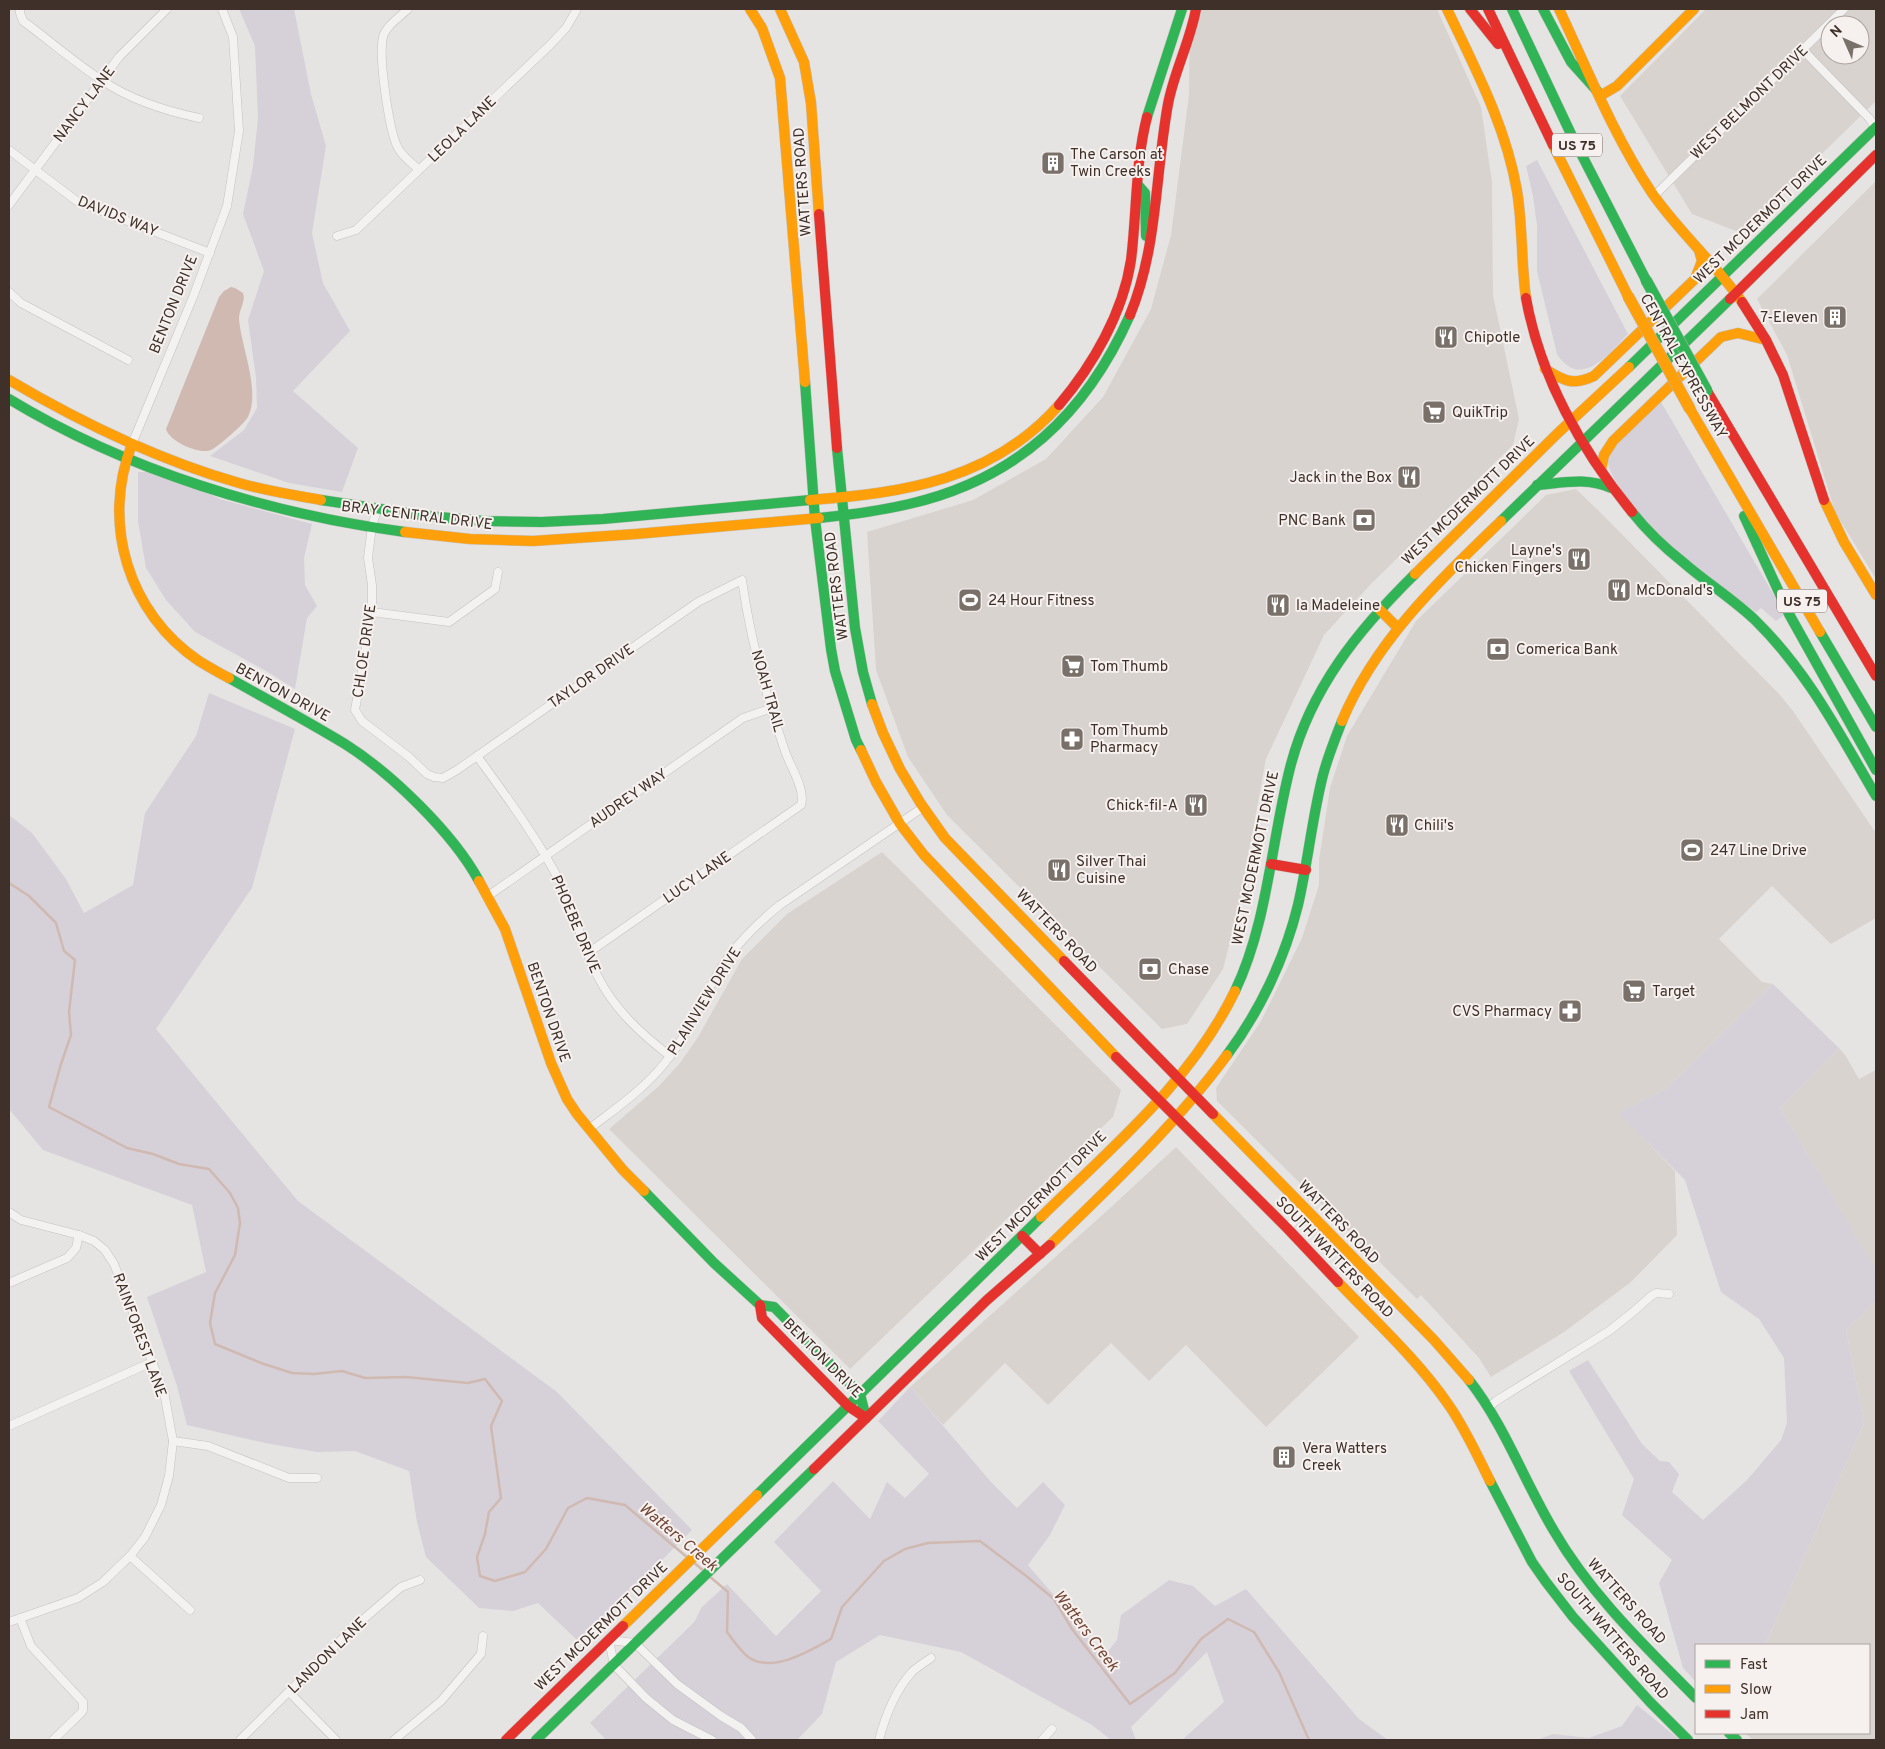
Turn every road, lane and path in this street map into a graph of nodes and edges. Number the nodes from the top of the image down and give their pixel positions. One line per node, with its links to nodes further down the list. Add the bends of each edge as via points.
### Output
1 (20, 9): 20 (street, via 23,20)
2 (167, 9): 20 (street, NANCY LANE)
3 (222, 9): 33 (street, BENTON DRIVE, via 233,37 239,131 227,206)
4 (408, 9): 27 (street, via 384,33 382,60 396,145)
5 (577, 9): 27 (street, LEOLA LANE, via 566,28 550,45)
6 (750, 9): 54 (main road, WATTERS ROAD, via 762,28 780,78)
7 (780, 9): 53 (main road, WATTERS ROAD, via 804,62 811,103)
8 (1182, 9): 28 (main road, via 1148,112)
9 (1196, 9): 34 (main road, via 1168,100)
10 (1447, 9): 40 (main road, via 1496,115 1511,162 1530,319)
11 (1470, 9): 19 (main road)
12 (1488, 9): 19 (main road, CENTRAL EXPRESSWAY / US 75)
13 (1512, 9): 65 (main road, CENTRAL EXPRESSWAY / US 75, bridge, via 1571,134 1646,280 1707,391)
14 (1543, 9): 21 (main road, via 1571,62)
15 (1559, 9): 21 (main road)
16 (1694, 9): 21 (main road, via 1617,86)
17 (1844, 9): 18 (street, WEST BELMONT DRIVE)
18 (1803, 50): 23 (street); 29 (street, WEST BELMONT DRIVE)
19 (1511, 60): 49 (main road, CENTRAL EXPRESSWAY / US 75, bridge, via 1628,296)
20 (102, 80): 22 (street, via 168,111); 26 (street, NANCY LANE)
21 (1599, 94): 29 (main road, via 1637,170)
22 (199, 118)
23 (1876, 127): 35 (main road, WEST MCDERMOTT DRIVE)
24 (9, 150): 26 (street, DAVIDS WAY)
25 (1876, 155): 37 (main road)
26 (36, 170): 30 (street, NANCY LANE); 33 (street, DAVIDS WAY, via 78,202)
27 (419, 170): 31 (street, LEOLA LANE, via 356,230)
28 (1138, 185): 34 (main road, via 1145,193); 46 (main road, via 1130,267 1103,343 1090,365 1050,414 1035,430)
29 (1654, 196): 32 (main road)
30 (9, 206)
31 (337, 236)
32 (1699, 250): 35 (main road); 40 (main road, via 1702,261 1695,279 1594,376 1575,383)
33 (210, 252): 45 (street, BENTON DRIVE)
34 (1147, 260): 52 (main road, BRAY CENTRAL DRIVE, via 1131,314 1116,348 1089,390 1059,424 1023,455)
35 (1723, 277): 37 (main road); 43 (main road, WEST MCDERMOTT DRIVE)
36 (9, 292): 39 (street, via 21,303)
37 (1736, 293): 38 (main road); 44 (main road)
38 (1766, 340): 48 (main road, via 1742,332 1721,337 1613,441 1604,455); 61 (main road, via 1787,384 1826,505)
39 (128, 360)
40 (1545, 368): 43 (main road)
41 (9, 380): 45 (main road, BRAY CENTRAL DRIVE)
42 (9, 399): 47 (main road, BRAY CENTRAL DRIVE)
43 (1571, 422): 44 (main road); 62 (main road, WEST MCDERMOTT DRIVE)
44 (1583, 441): 48 (main road); 50 (main road)
45 (132, 444): 47 (main road, BENTON DRIVE); 55 (main road, BRAY CENTRAL DRIVE, via 180,464 240,483)
46 (998, 455): 52 (main road, via 986,467 963,478); 53 (main road, BRAY CENTRAL DRIVE, via 972,471 918,488)
47 (126, 459): 58 (main road, BRAY CENTRAL DRIVE, via 236,497); 78 (main road, BENTON DRIVE, via 120,488 122,538 132,577 158,623 179,646 199,661 325,732 370,762 435,821 471,866)
48 (1601, 470): 51 (main road)
49 (1728, 476): 67 (main road, CENTRAL EXPRESSWAY / US 75); 69 (main road, via 1758,554)
50 (1537, 485): 51 (main road, via 1580,480 1601,482); 64 (main road)
51 (1612, 488): 71 (main road, via 1665,547 1744,610 1787,653 1821,702)
52 (955, 491): 56 (main road, BRAY CENTRAL DRIVE, via 898,508)
53 (841, 498): 54 (main road, BRAY CENTRAL DRIVE); 56 (main road, WATTERS ROAD)
54 (814, 501): 55 (main road, BRAY CENTRAL DRIVE, via 514,522); 57 (main road, WATTERS ROAD)
55 (377, 510): 58 (street, CHLOE DRIVE)
56 (844, 516): 57 (main road, BRAY CENTRAL DRIVE); 73 (main road, WATTERS ROAD, via 851,607 869,695 888,746)
57 (816, 519): 58 (main road, BRAY CENTRAL DRIVE, via 513,541); 74 (main road, WATTERS ROAD, via 831,649 842,696 856,740)
58 (372, 526): 63 (street, CHLOE DRIVE, via 368,558)
59 (498, 572): 63 (street, via 495,588 449,622)
60 (742, 580): 66 (street, NOAH TRAIL); 68 (street, TAYLOR DRIVE, via 698,602)
61 (1876, 595)
62 (1379, 610): 64 (main road); 76 (main road, WEST MCDERMOTT DRIVE, via 1337,662 1307,717 1286,782)
63 (372, 612): 70 (street, CHLOE DRIVE, via 355,710 362,721 427,774)
64 (1397, 627): 77 (main road, via 1368,669 1333,744 1316,806)
65 (1876, 676)
66 (772, 708): 72 (street, NOAH TRAIL); 75 (street, AUDREY WAY, via 743,718)
67 (1876, 727)
68 (478, 756): 70 (street, TAYLOR DRIVE); 75 (street, PHOEBE DRIVE, via 524,820)
69 (1876, 770)
70 (443, 778)
71 (1876, 796)
72 (803, 800): 79 (street, LUCY LANE, via 794,810)
73 (922, 808): 74 (street, PLAINVIEW DRIVE); 81 (main road, WATTERS ROAD, via 945,838)
74 (900, 824): 80 (street, PLAINVIEW DRIVE, via 761,920 728,958); 83 (main road, WATTERS ROAD, via 924,855)
75 (544, 855): 78 (street, AUDREY WAY); 79 (street, PHOEBE DRIVE, via 560,880)
76 (1271, 864): 77 (main road); 81 (main road, WEST MCDERMOTT DRIVE, via 1259,925 1240,982 1218,1025)
77 (1306, 870): 82 (main road, via 1295,918 1262,999 1235,1045)
78 (488, 896): 85 (main road, BENTON DRIVE, via 506,929 550,1063 567,1099)
79 (588, 953): 80 (street, PHOEBE DRIVE, via 613,1002 642,1034)
80 (670, 1056): 85 (street, PLAINVIEW DRIVE, via 646,1084)
81 (1178, 1078): 82 (main road, WATTERS ROAD); 83 (main road, WEST MCDERMOTT DRIVE)
82 (1197, 1096): 84 (main road); 86 (main road, WATTERS ROAD)
83 (1158, 1101): 84 (main road, WATTERS ROAD); 90 (main road, WEST MCDERMOTT DRIVE)
84 (1177, 1118): 88 (main road, SOUTH WATTERS ROAD); 91 (main road)
85 (589, 1129): 94 (main road, BENTON DRIVE, via 623,1170)
86 (1306, 1210): 88 (street); 98 (main road, WATTERS ROAD, via 1444,1350 1472,1382)
87 (9, 1212): 89 (street, RAINFOREST LANE, via 20,1220)
88 (1287, 1228): 126 (main road, SOUTH WATTERS ROAD, via 1420,1367 1462,1426 1508,1518 1546,1582 1572,1617)
89 (79, 1235): 92 (street, via 76,1248 67,1258); 95 (street, RAINFOREST LANE, via 105,1250 114,1264)
90 (1022, 1236): 91 (main road); 96 (main road, WEST MCDERMOTT DRIVE)
91 (1040, 1254): 99 (main road, via 987,1300)
92 (9, 1283)
93 (1669, 1294): 98 (street, via 1651,1296 1609,1331)
94 (760, 1305): 96 (main road, BENTON DRIVE, via 774,1307); 97 (main road, BENTON DRIVE, via 762,1318)
95 (152, 1362): 100 (street); 101 (street, RAINFOREST LANE, via 164,1392)
96 (860, 1394): 97 (main road, WEST MCDERMOTT DRIVE); 99 (main road, BENTON DRIVE)
97 (848, 1406): 99 (main road, BENTON DRIVE); 109 (main road, WEST MCDERMOTT DRIVE)
98 (1488, 1408): 114 (main road, WATTERS ROAD, via 1507,1438 1536,1500 1575,1565 1617,1615)
99 (866, 1418): 110 (main road)
100 (9, 1426)
101 (173, 1441): 102 (street, via 208,1446 289,1478); 103 (street, RAINFOREST LANE, via 169,1476 161,1505 145,1537)
102 (317, 1478)
103 (130, 1556): 105 (street); 106 (street, RAINFOREST LANE, via 103,1582 78,1598)
104 (420, 1580): 113 (street, LANDON LANE, via 401,1587 353,1628)
105 (190, 1610)
106 (20, 1618): 107 (street, RAINFOREST LANE); 116 (street, via 31,1646 83,1702 81,1713)
107 (9, 1622)
108 (483, 1636): 119 (street, via 481,1654 441,1701)
109 (609, 1640): 110 (street); 112 (street); 120 (main road, WEST MCDERMOTT DRIVE)
110 (635, 1644): 112 (main road); 123 (street, via 677,1684 741,1728)
111 (931, 1658): 124 (street, via 912,1671 899,1691 883,1723)
112 (614, 1665): 121 (main road); 122 (street, via 673,1720)
113 (289, 1692): 117 (street, LANDON LANE); 118 (street)
114 (1695, 1697)
115 (1052, 1729): 125 (street)
116 (53, 1740)
117 (240, 1740)
118 (336, 1740)
119 (394, 1740)
120 (506, 1740)
121 (536, 1740)
122 (712, 1740)
123 (752, 1740)
124 (879, 1740)
125 (1042, 1740)
126 (1688, 1740)

